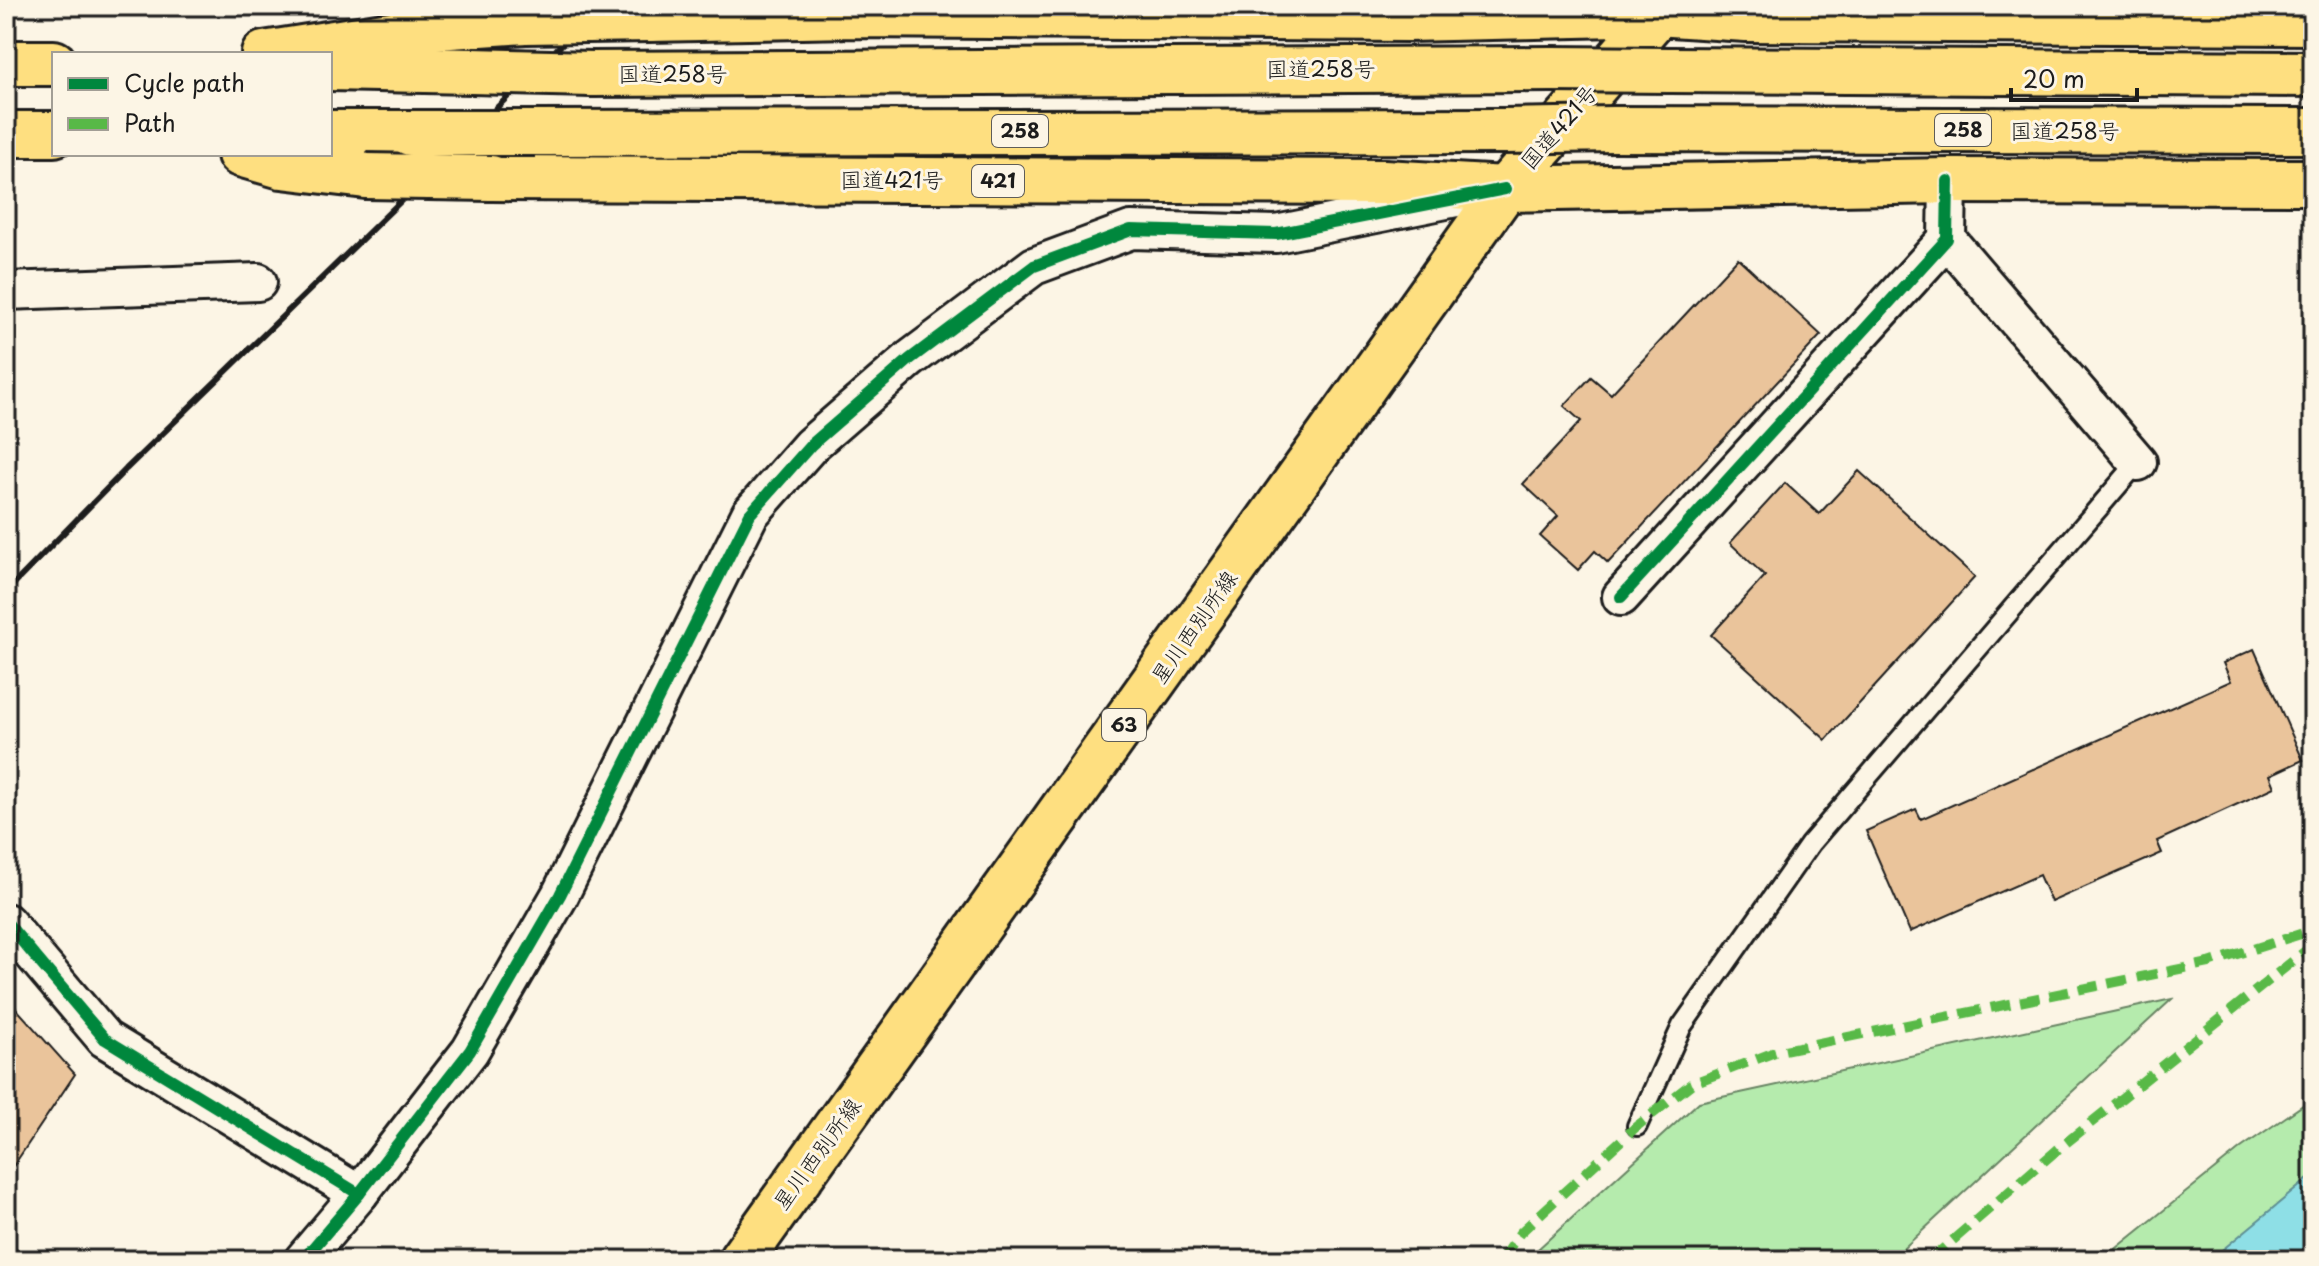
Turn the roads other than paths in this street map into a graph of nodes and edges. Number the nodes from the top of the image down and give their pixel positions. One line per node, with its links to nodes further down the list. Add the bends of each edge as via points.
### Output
1 (1661, 10): 2 (main road, via 1746,19); 3 (main road, bridge, via 1407,19 850,15 525,21 435,27); 15 (main road, 国道421号)
2 (2313, 22)
3 (277, 52)
4 (6, 63): 5 (main road)
5 (52, 63)
6 (332, 68): 7 (main road, 国道258号, bridge, via 592,74 1552,69)
7 (2313, 74)
8 (2313, 131): 9 (main road, 国道258号 / 258, bridge)
9 (332, 133)
10 (6, 134): 11 (main road)
11 (52, 134)
12 (247, 156): 15 (main road, 国道421号 / 421, bridge, via 282,166 366,176 1384,182)
13 (1948, 181): 14 (main road); 15 (main road); 16 (street)
14 (2313, 182)
15 (1505, 189): 23 (street, via 1276,234 1131,230 1103,240 1034,266 910,359 811,445 750,514 560,895 470,1051); 25 (main road, 星川西別所線 / 63)
16 (1947, 239): 19 (street); 20 (street)
17 (258, 282): 18 (street)
18 (6, 291)
19 (2138, 462): 22 (lane, via 1810,844 1682,1026)
20 (1621, 597)
21 (6, 922): 23 (street, via 105,1039)
22 (1637, 1126)
23 (359, 1194): 24 (street)
24 (303, 1260)
25 (741, 1260)

